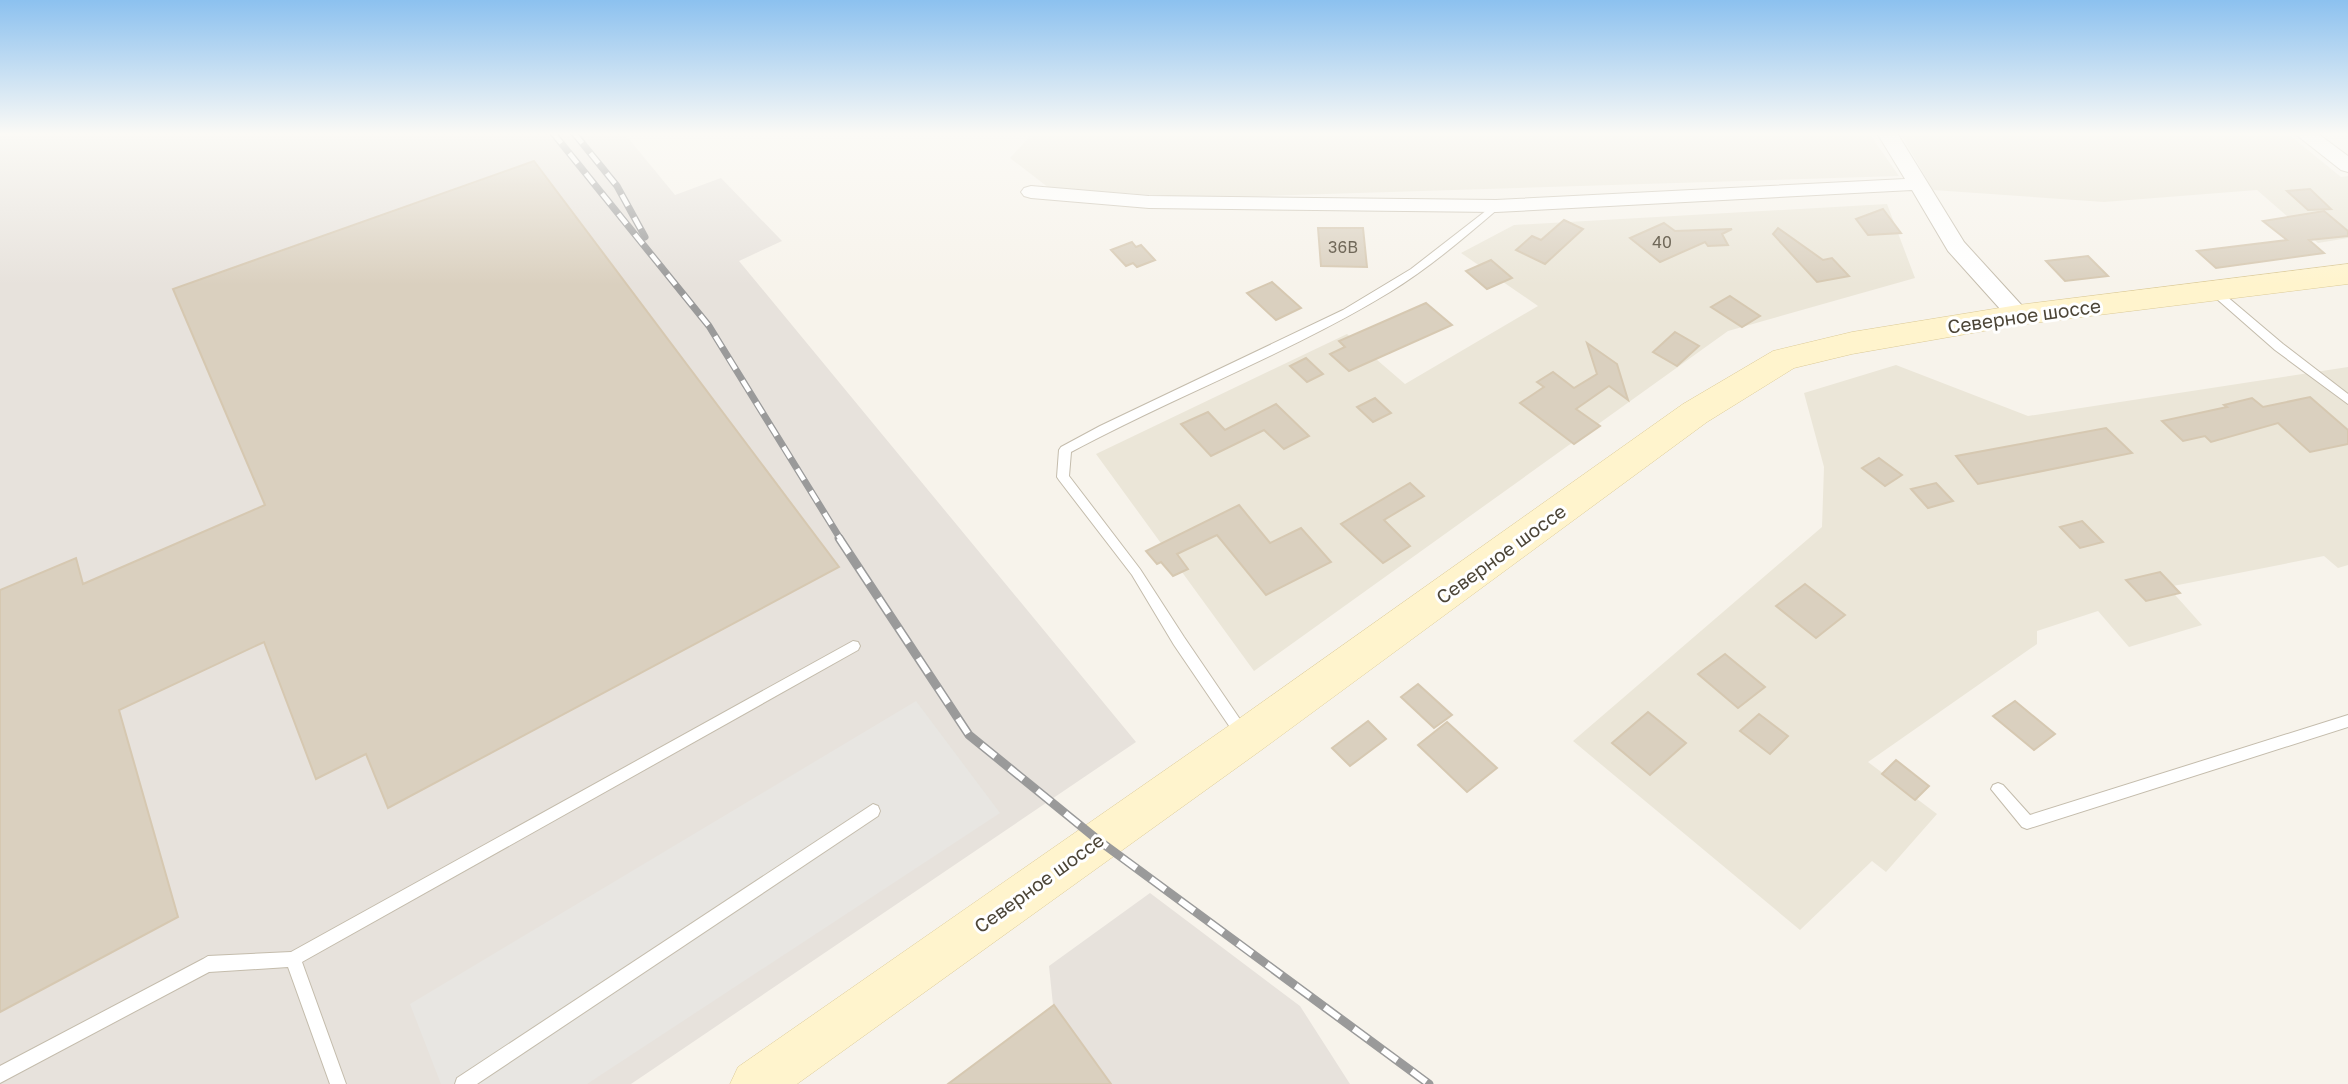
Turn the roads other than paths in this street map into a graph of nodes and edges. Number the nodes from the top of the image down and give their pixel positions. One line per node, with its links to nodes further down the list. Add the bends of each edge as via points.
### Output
1 (1917, 184): 3 (street); 6 (street, via 1956,246)
2 (1031, 192): 3 (street, via 1149,202)
3 (1496, 206): 10 (lane, via 1387,290 1065,450 1063,477 1136,572)
4 (2348, 274): 5 (main road, Северное шоссе)
5 (2214, 291): 6 (main road, Северное шоссе); 7 (lane)
6 (2018, 315): 10 (main road, Северное шоссе, via 1784,359 1695,413)
7 (2348, 400)
8 (853, 646): 13 (lane)
9 (2348, 722): 11 (lane, via 2027,822)
10 (1245, 738): 17 (main road, Северное шоссе)
11 (1998, 789)
12 (873, 811): 16 (lane)
13 (293, 959): 14 (lane, via 208,964); 15 (lane)
14 (0, 1076)
15 (338, 1084)
16 (463, 1084)
17 (755, 1084)

